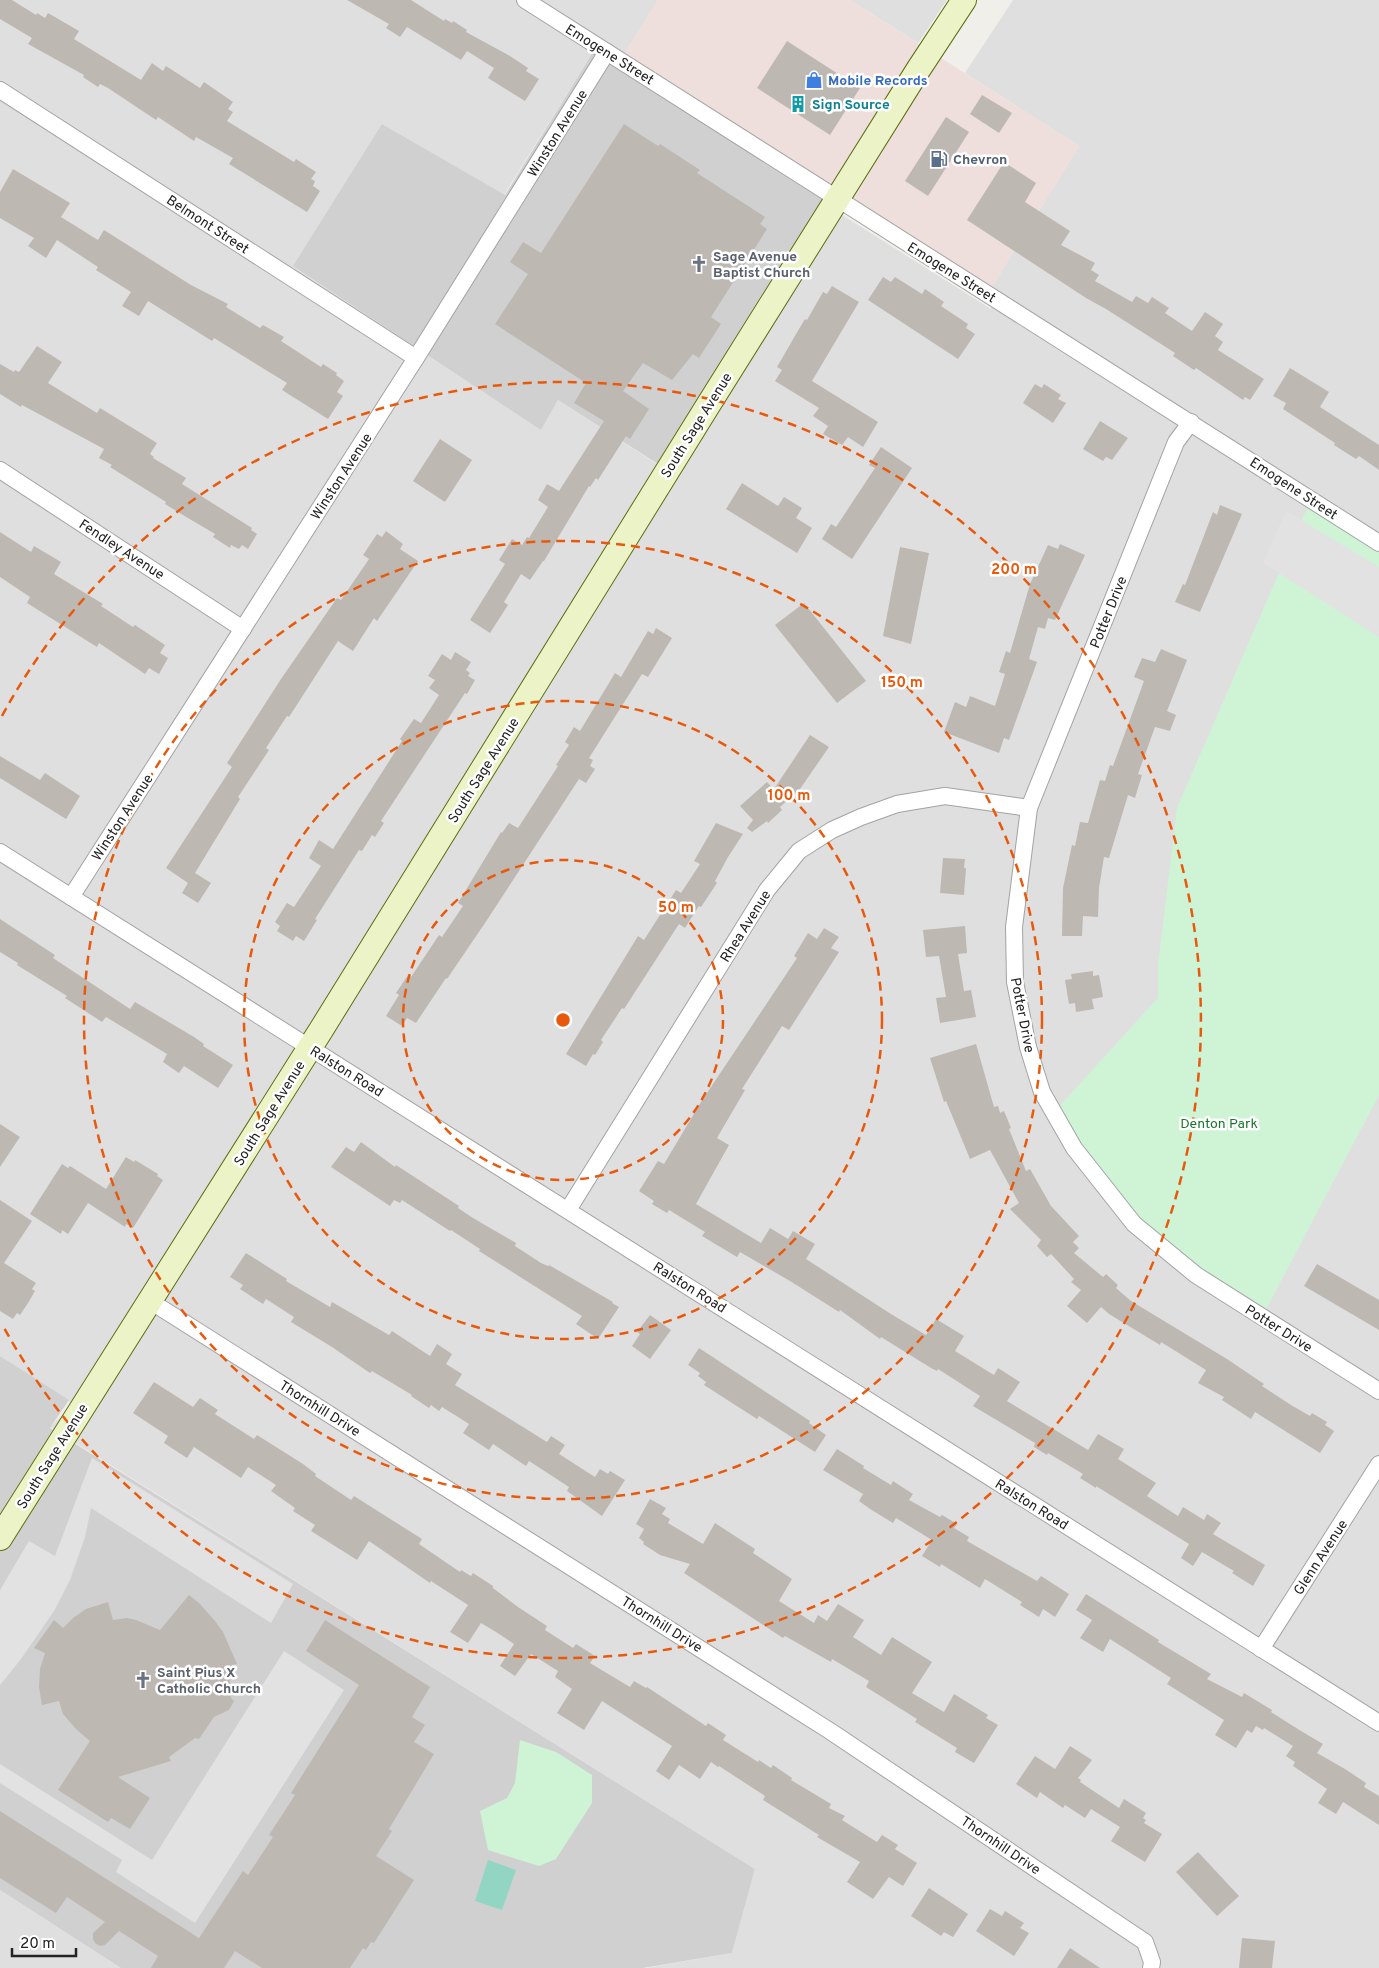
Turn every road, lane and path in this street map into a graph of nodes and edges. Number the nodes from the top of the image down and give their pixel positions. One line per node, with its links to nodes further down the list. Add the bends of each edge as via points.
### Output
1 (525, 0): 3 (street, Emogene Street)
2 (964, 0): 5 (street, South Sage Avenue)
3 (607, 52): 5 (street, Emogene Street); 6 (street, Winston Avenue)
4 (0, 90): 6 (street, Belmont Street)
5 (837, 200): 7 (street, Emogene Street); 14 (street, South Sage Avenue)
6 (416, 358): 10 (street, Winston Avenue)
7 (1191, 422): 9 (street, Emogene Street); 11 (street, Potter Drive, via 1176,442)
8 (0, 470): 10 (street, Fendley Avenue)
9 (1379, 543)
10 (243, 629): 13 (street, Winston Avenue)
11 (1028, 808): 15 (street, Rhea Avenue, via 945,796 897,804 832,830 799,851 767,890); 17 (street, Potter Drive, via 1014,928 1015,982 1028,1047 1042,1092 1074,1148 1134,1224 1196,1275)
12 (0, 852): 13 (street, Ralston Road)
13 (71, 897): 14 (street, Ralston Road)
14 (310, 1048): 15 (street, Ralston Road); 16 (street, South Sage Avenue)
15 (568, 1210): 20 (street, Ralston Road)
16 (150, 1301): 19 (street, South Sage Avenue); 22 (street, Thornhill Drive, via 839,1736 1145,1942)
17 (1379, 1391)
18 (1379, 1464): 20 (street, Glenn Avenue)
19 (0, 1538)
20 (1260, 1649): 21 (street, Ralston Road)
21 (1379, 1723)
22 (1151, 1968)

